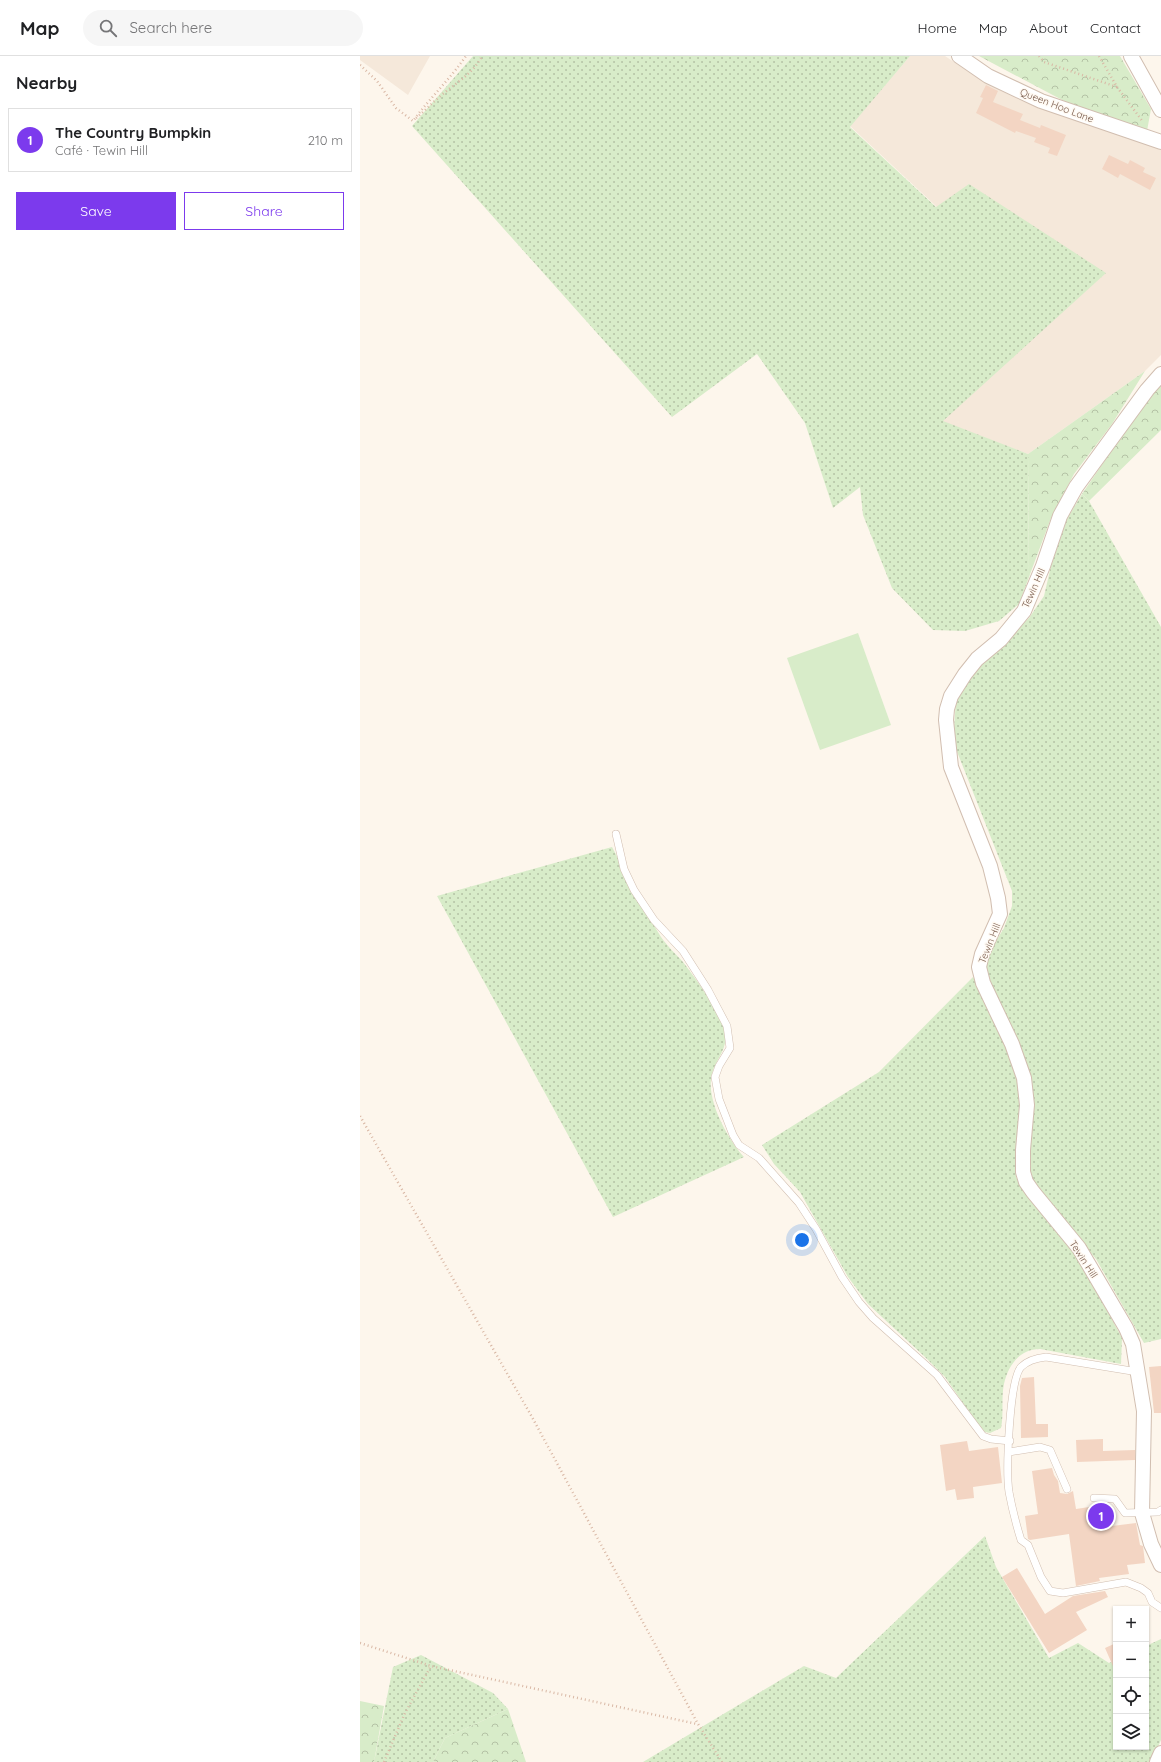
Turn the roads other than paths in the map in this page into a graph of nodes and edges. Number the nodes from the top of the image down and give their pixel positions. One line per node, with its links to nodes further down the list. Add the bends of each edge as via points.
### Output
1 (959, 56): 4 (street, Queen Hoo Lane, via 988,76 1041,101)
2 (1131, 56): 3 (street)
3 (1161, 110)
4 (1158, 141)
5 (1161, 374): 7 (street, Tewin Hill, via 1076,487 1060,516 1043,566 1024,610 1001,639 977,659 965,674 951,696 946,720 951,767 990,866 998,898 1000,914 979,967 1024,1078 1027,1105 1023,1172 1033,1192 1079,1248 1126,1328 1133,1344)
6 (616, 834): 8 (lane, via 624,870 634,890 654,920 683,951 727,1026 730,1048 715,1077 719,1099 739,1145 759,1158 799,1203 842,1277 873,1318 937,1375 983,1436)
7 (1139, 1372): 8 (lane, via 1046,1357 1029,1361 1018,1372 1013,1386); 13 (street, Tewin Hill, via 1144,1411)
8 (1010, 1441): 9 (lane)
9 (1009, 1452): 10 (lane, via 1040,1447 1050,1450 1057,1461); 15 (lane, via 1009,1490 1021,1540 1028,1545 1050,1591 1063,1593 1126,1582 1148,1593 1152,1602)
10 (1067, 1489)
11 (1094, 1498): 13 (lane, via 1115,1499 1125,1513)
12 (1161, 1510): 13 (lane)
13 (1142, 1513): 14 (street, Tewin Hill, via 1151,1544)
14 (1161, 1565)
15 (1161, 1608)
16 (1161, 1753): 17 (street)
17 (1157, 1762)

